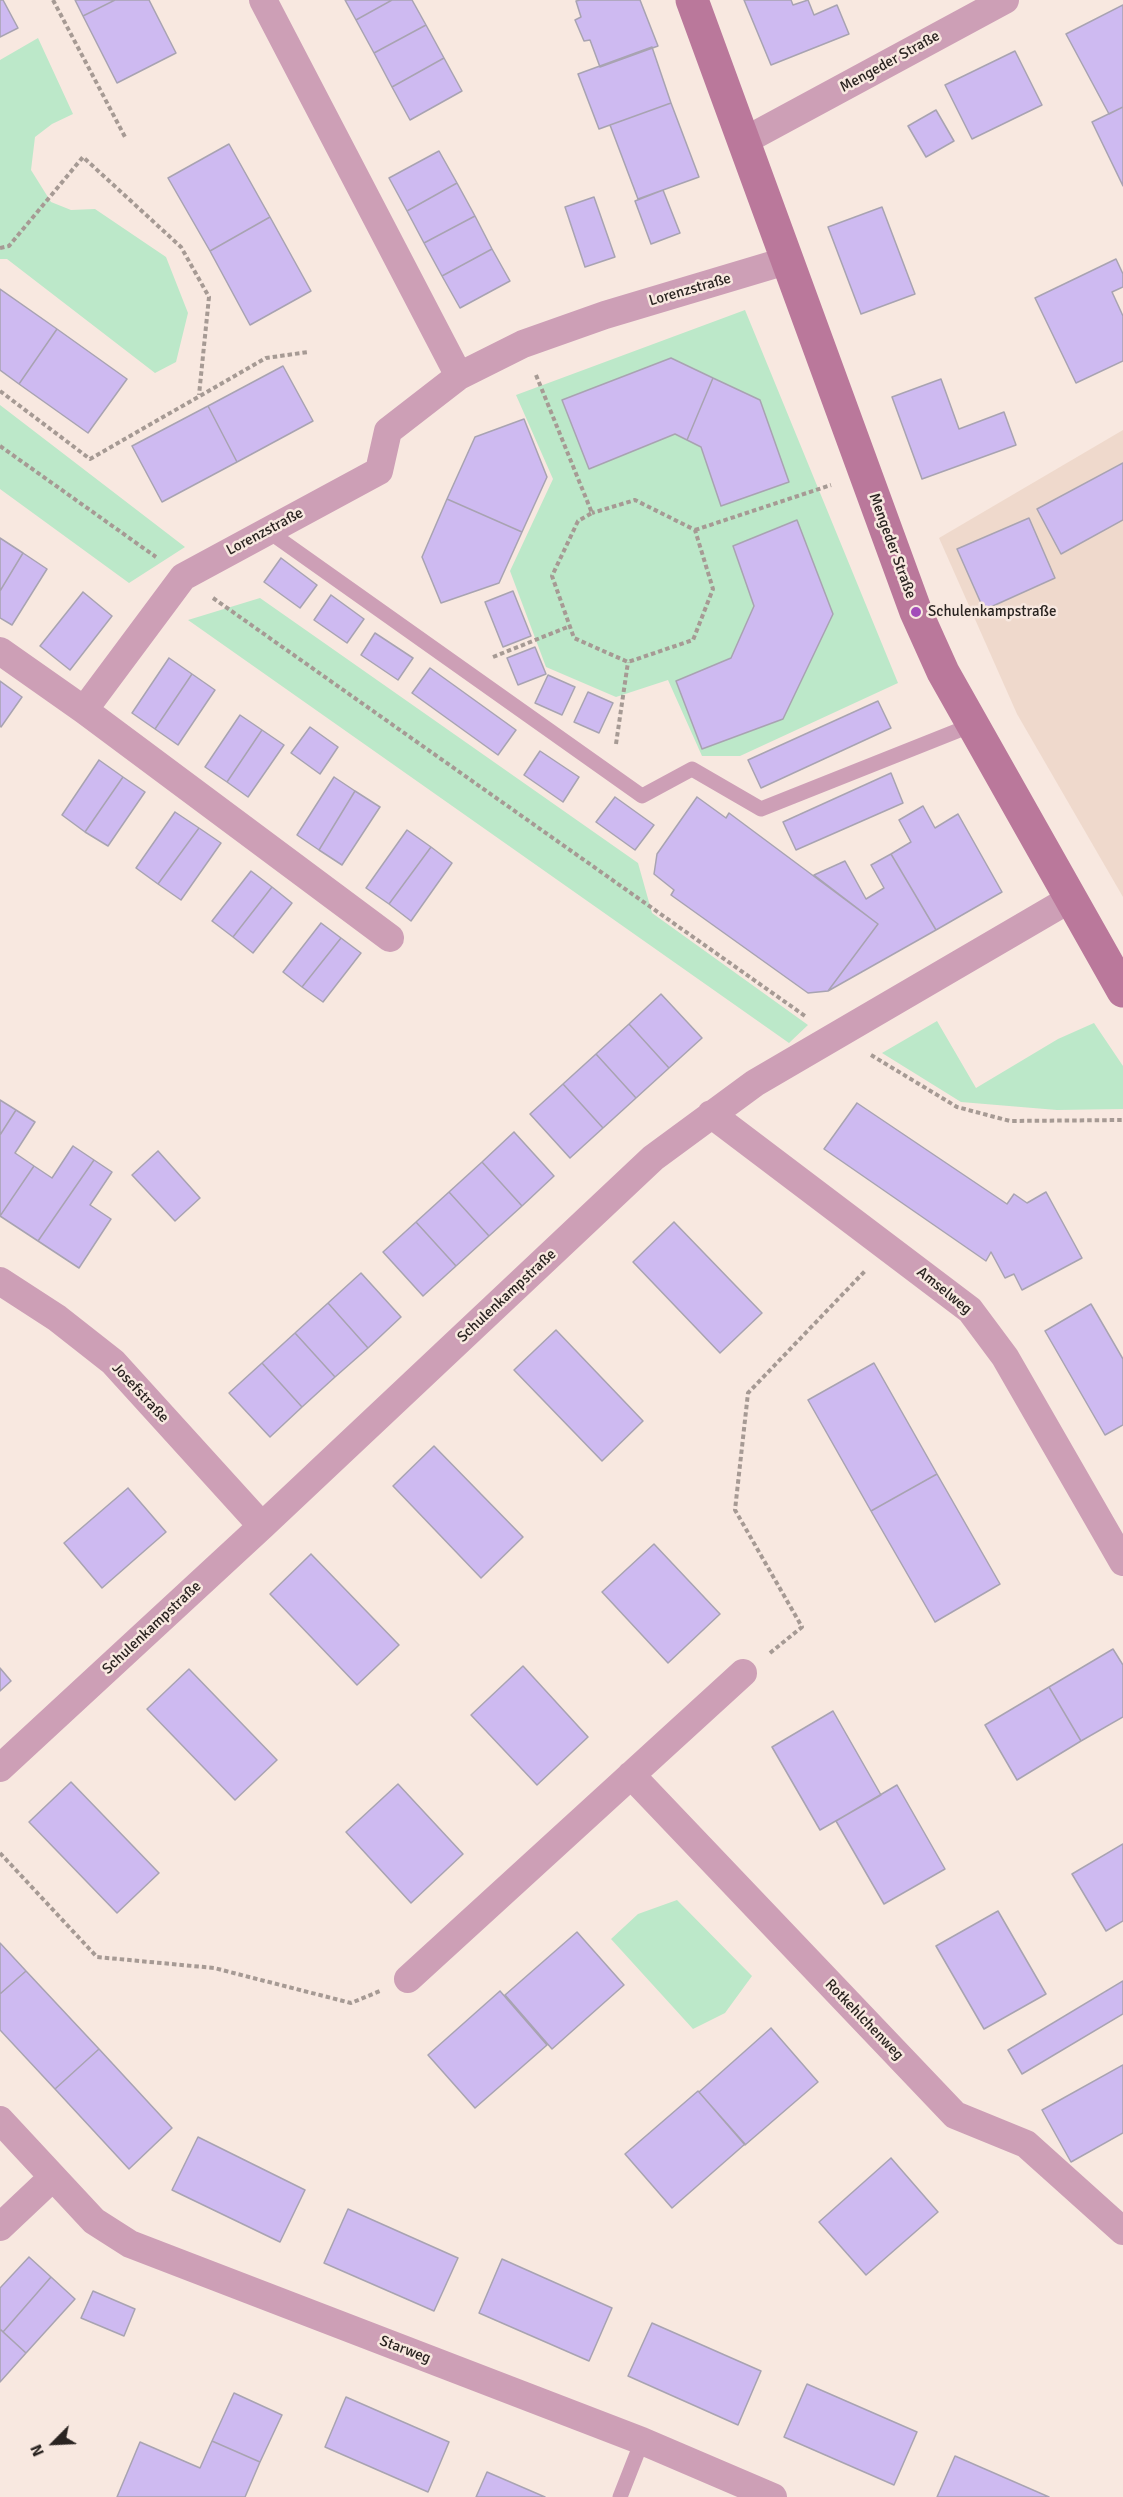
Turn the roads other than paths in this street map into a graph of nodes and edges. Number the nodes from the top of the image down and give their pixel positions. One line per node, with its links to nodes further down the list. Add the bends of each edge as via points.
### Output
1 (263, 0): 6 (street)
2 (692, 0): 4 (main road, Mengeder Straße)
3 (1005, 0): 4 (street, Mengeder Straße)
4 (744, 141): 5 (main road, Mengeder Straße)
5 (789, 260): 6 (street, Lorenzstraße, via 605,315 523,344); 10 (main road, Mengeder Straße, via 916,612)
6 (459, 376): 7 (street, Lorenzstraße, via 388,431 379,471)
7 (268, 531): 9 (street, Lorenzstraße, via 183,577); 10 (lane, via 642,796 692,769 761,809)
8 (0, 651): 9 (street)
9 (84, 710): 12 (street)
10 (972, 725): 11 (main road, Mengeder Straße)
11 (1070, 899): 13 (main road, Mengeder Straße); 14 (street, Schulenkampstraße, via 836,1034)
12 (390, 938)
13 (1123, 991)
14 (711, 1114): 16 (street, Schulenkampstraße, via 653,1158); 17 (street, Amselweg, via 970,1310 1005,1357)
15 (0, 1281): 16 (street, Josefstraße, via 57,1318 113,1362)
16 (262, 1526): 19 (street, Schulenkampstraße)
17 (1123, 1563)
18 (743, 1673): 20 (street)
19 (0, 1768)
20 (632, 1775): 21 (street); 25 (street, Rotkehlchenweg, via 955,2115 1026,2144)
21 (408, 1979)
22 (0, 2120): 23 (street, Starweg)
23 (54, 2177): 24 (street); 26 (street, Starweg, via 94,2221 130,2244)
24 (0, 2227)
25 (1123, 2231)
26 (642, 2441): 27 (lane); 28 (street, Starweg)
27 (620, 2497)
28 (773, 2497)

